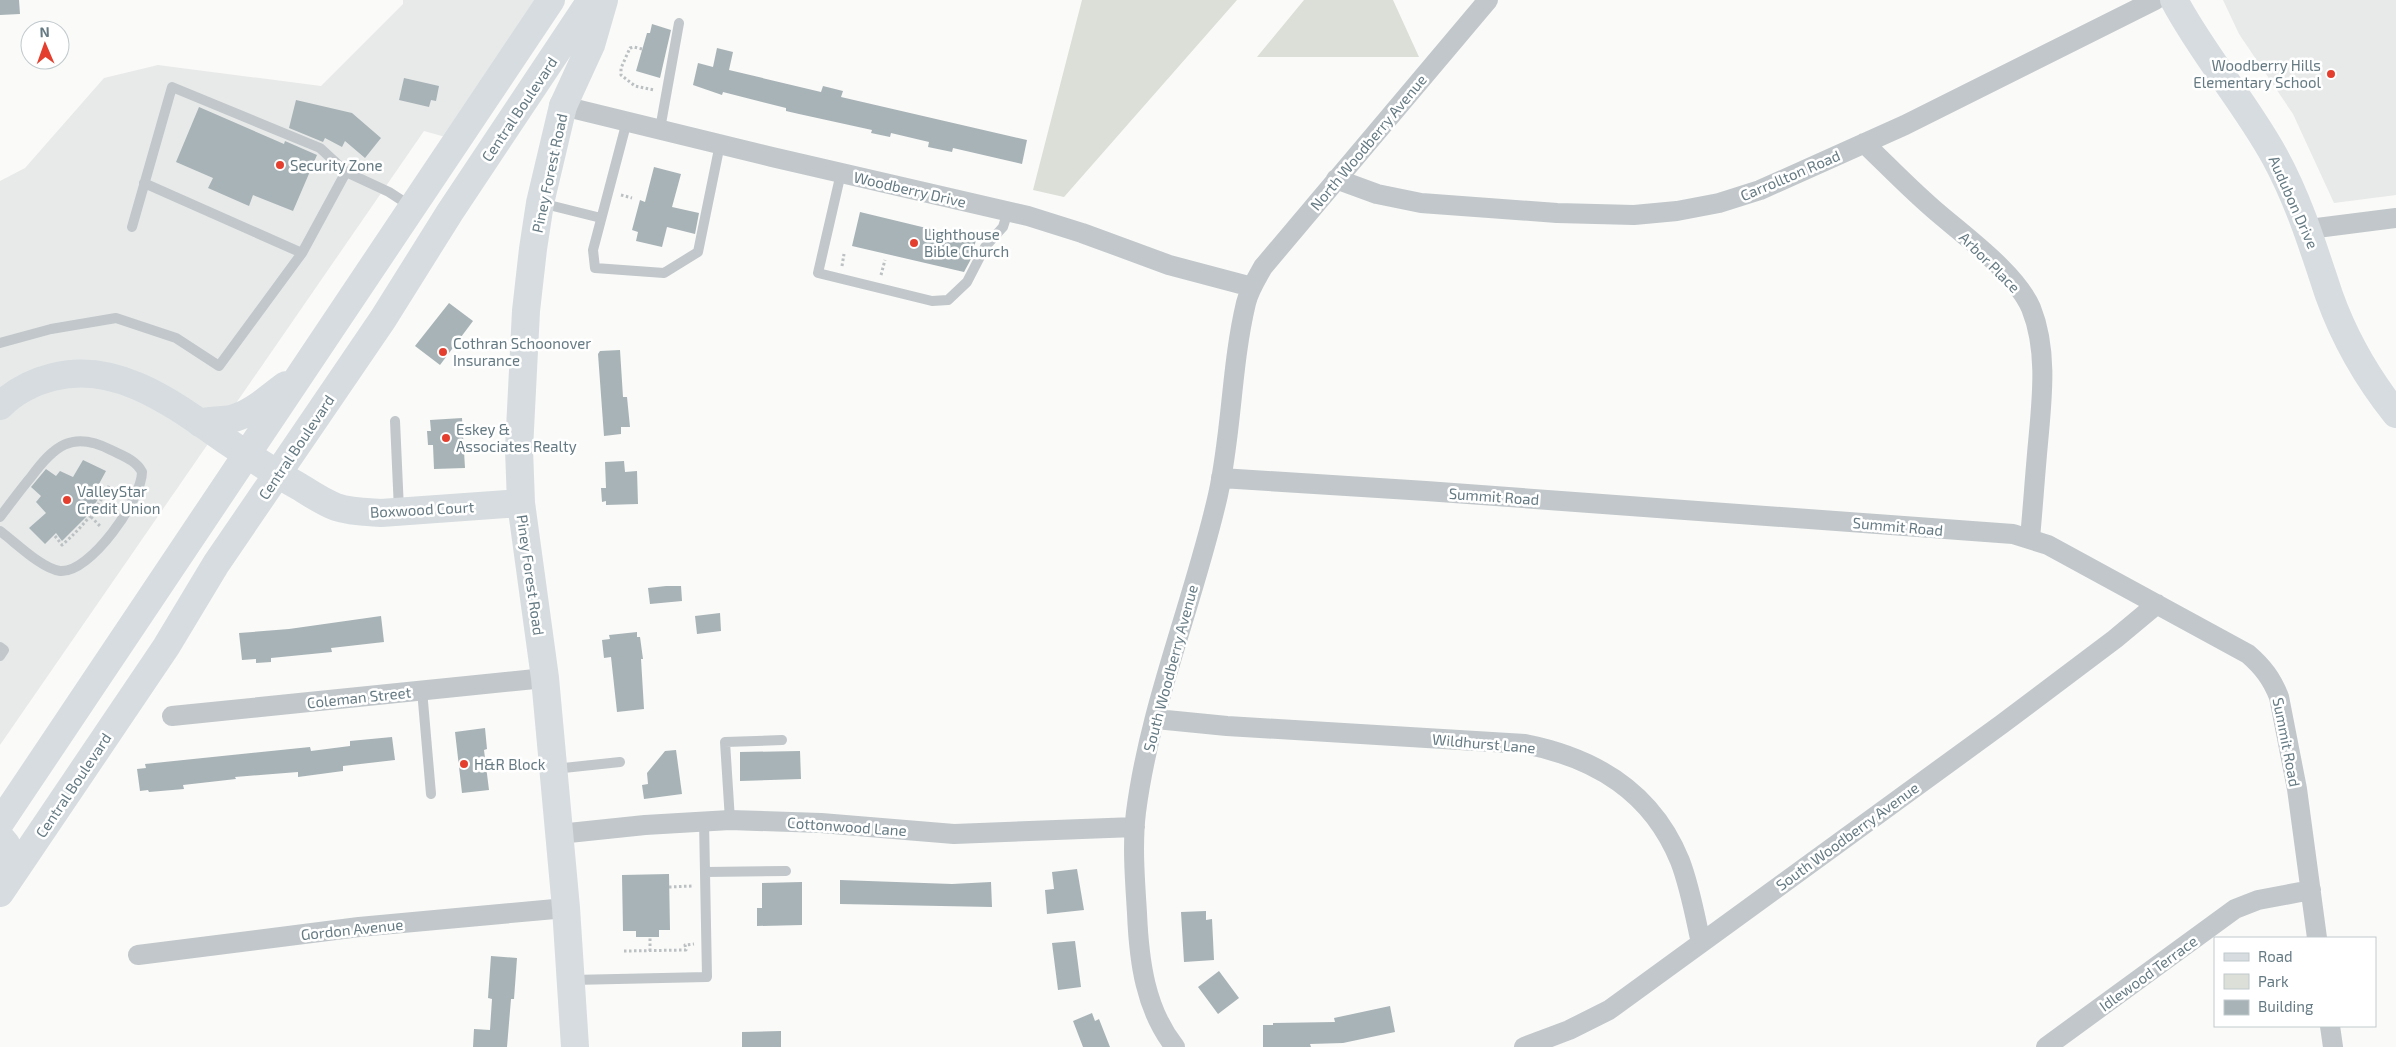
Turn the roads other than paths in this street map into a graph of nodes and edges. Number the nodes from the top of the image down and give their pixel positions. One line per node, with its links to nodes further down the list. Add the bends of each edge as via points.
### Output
1 (551, 0): 18 (main road)
2 (591, 0): 33 (main road, Central Boulevard)
3 (604, 0): 8 (main road, Piney Forest Road, via 590,45)
4 (1488, 0): 15 (street, North Woodberry Avenue)
5 (2154, 0): 11 (street, Carrollton Road)
6 (2174, 0): 23 (main road, Audubon Drive, via 2211,62 2271,149)
7 (679, 23): 10 (lane)
8 (564, 106): 9 (street, Woodberry Drive); 17 (main road, Piney Forest Road)
9 (627, 121): 10 (street, Woodberry Drive); 20 (lane)
10 (660, 129): 12 (street, Woodberry Drive)
11 (1864, 143): 15 (street, Carrollton Road, via 1760,190 1719,203 1634,215 1421,203 1377,194); 39 (street, Arbor Place, via 1928,205 1992,260 2019,289 2030,307 2041,355 2042,397)
12 (720, 144): 14 (street, Woodberry Drive); 20 (lane, via 698,252 664,273 595,268 593,250)
13 (346, 172): 16 (lane, via 320,148 172,87); 18 (lane); 24 (lane)
14 (841, 173): 19 (street, Woodberry Drive); 19 (lane, via 818,274 932,301 948,300 967,282 985,247 1003,227)
15 (1336, 180): 25 (street, North Woodberry Avenue, via 1263,267)
16 (144, 183): 22 (lane); 24 (lane)
17 (540, 203): 20 (lane); 35 (main road, Piney Forest Road, via 526,311 519,449)
18 (412, 207): 27 (main road)
19 (1008, 212): 25 (street, Woodberry Drive, via 1082,233 1169,265)
20 (601, 218)
21 (2396, 218): 23 (street)
22 (132, 227)
23 (2309, 229): 29 (main road, Audubon Drive, via 2330,296 2347,336 2367,374)
24 (302, 253): 26 (lane, via 219,366 176,338 116,318 51,329)
25 (1252, 287): 34 (street, South Woodberry Avenue, via 1246,302)
26 (0, 344)
27 (301, 374): 31 (main road, via 248,412 230,419); 32 (main road)
28 (2, 401): 31 (main road, Boxwood Court, via 45,379 79,372 96,373 143,388)
29 (2396, 414)
30 (395, 421): 36 (lane)
31 (200, 422): 32 (main road, Boxwood Court)
32 (247, 455): 33 (main road, Boxwood Court); 47 (main road)
33 (278, 474): 36 (main road, Boxwood Court, via 337,507 358,512); 63 (main road, Central Boulevard)
34 (1221, 478): 39 (street, Summit Road, via 2013,534); 46 (street, South Woodberry Avenue)
35 (520, 503): 36 (main road, Boxwood Court); 43 (main road, Piney Forest Road)
36 (399, 512)
37 (0, 517): 38 (lane, via 47,456 73,441 100,444 136,463 142,472 127,510 110,535 89,558 70,570 63,572 50,568)
38 (0, 531)
39 (2030, 538): 40 (street, Summit Road)
40 (2157, 604): 62 (street, Summit Road, via 2248,654 2274,683 2295,780); 66 (street, South Woodberry Avenue, via 2010,718)
41 (0, 647): 42 (lane, via 4,650)
42 (0, 656)
43 (545, 678): 44 (street, Coleman Street); 50 (main road, Piney Forest Road)
44 (422, 690): 45 (street, Coleman Street); 52 (lane)
45 (172, 716)
46 (1156, 719): 56 (street, South Woodberry Avenue, via 1143,768); 66 (street, Wildhurst Lane, via 1525,744 1583,760 1614,777 1636,795 1667,834 1680,861)
47 (63, 729): 51 (main road, via 30,755 6,788); 55 (main road)
48 (782, 740): 53 (lane, via 725,742)
49 (620, 762): 50 (lane)
50 (554, 769): 57 (main road, Piney Forest Road)
51 (0, 791)
52 (431, 794)
53 (730, 820): 54 (street, Cottonwood Lane); 56 (street, Cottonwood Lane, via 822,823 954,834)
54 (704, 821): 57 (street, Cottonwood Lane); 61 (lane)
55 (0, 823)
56 (1135, 827): 71 (street, South Woodberry Avenue, via 1138,940 1144,980 1152,1010)
57 (559, 834): 64 (main road, Piney Forest Road)
58 (0, 837): 59 (main road, via 6,844)
59 (0, 861)
60 (786, 871): 61 (lane)
61 (705, 872): 68 (lane, via 708,977)
62 (2310, 890): 65 (street, Summit Road); 73 (street, Idlewood Terrace, via 2258,900 2235,909)
63 (0, 893)
64 (566, 908): 67 (street, Gordon Avenue, via 359,928); 68 (main road, Piney Forest Road)
65 (2317, 937)
66 (1701, 943): 72 (street, South Woodberry Avenue, via 1609,1010)
67 (138, 955)
68 (571, 980): 70 (main road, Piney Forest Road)
69 (2330, 1027): 74 (street)
70 (575, 1047)
71 (1175, 1047)
72 (1524, 1047)
73 (2046, 1047)
74 (2333, 1047)

